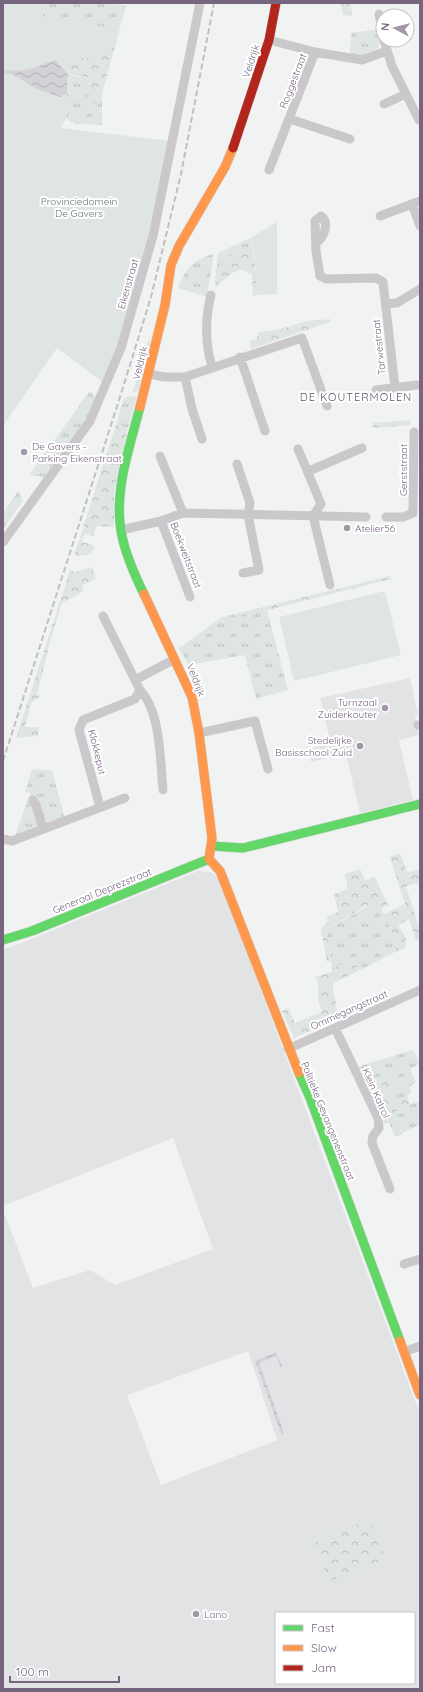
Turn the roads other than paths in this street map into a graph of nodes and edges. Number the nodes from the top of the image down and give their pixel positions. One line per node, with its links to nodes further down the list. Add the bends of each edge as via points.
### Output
1 (200, 3): 44 (street, Eikenstraat, via 153,236 121,348 90,421)
2 (276, 3): 3 (street, Veldrijk)
3 (270, 40): 6 (street, Roggestraat); 22 (street, Veldrijk, via 225,167 174,257)
4 (386, 48): 5 (street)
5 (387, 51): 6 (street, Roggestraat, via 362,60); 7 (street)
6 (315, 52): 9 (street, Roggestraat)
7 (406, 94): 8 (street); 10 (street)
8 (384, 104)
9 (290, 118): 11 (street, Roggestraat); 12 (street, Roggestraat)
10 (419, 120)
11 (350, 139)
12 (269, 170)
13 (416, 202): 14 (street); 15 (street)
14 (380, 216)
15 (420, 226)
16 (316, 243): 19 (street, Tarwestraat, via 317,268 320,276 326,279 376,278 383,282)
17 (420, 289): 19 (street, via 397,303)
18 (211, 295): 21 (street, via 207,321)
19 (386, 304): 25 (street, Tarwestraat)
20 (240, 357): 21 (street); 27 (street, via 302,338); 28 (street)
21 (212, 366): 23 (street)
22 (148, 374): 23 (street); 43 (street, Veldrijk, via 123,476 120,508)
23 (185, 377): 30 (street)
24 (417, 385): 25 (street, Tarwestraat)
25 (395, 387): 26 (street, Tarwestraat)
26 (376, 390)
27 (327, 406)
28 (265, 431)
29 (414, 432): 36 (street, Gerststraat)
30 (202, 439)
31 (362, 448): 35 (street)
32 (298, 449): 35 (street)
33 (160, 456): 37 (street, Boekweitstraat)
34 (237, 464): 38 (street, via 250,503)
35 (309, 472): 39 (street, via 321,504)
36 (417, 509): 41 (street, Gerststraat, via 409,516)
37 (183, 513): 38 (street, Boekweitstraat); 42 (street, Boekweitstraat)
38 (248, 515): 39 (street, Boekweitstraat); 45 (street, via 259,570)
39 (313, 516): 40 (street, Boekweitstraat); 46 (street)
40 (366, 517)
41 (386, 517)
42 (162, 521): 43 (street, Boekweitstraat); 47 (street, Boekweitstraat)
43 (122, 530): 49 (street, Veldrijk, via 134,574)
44 (3, 542)
45 (243, 573)
46 (330, 585)
47 (190, 597)
48 (103, 616): 50 (street)
49 (175, 659): 50 (street); 52 (street, Veldrijk, via 192,697)
50 (135, 680): 51 (street)
51 (140, 690): 54 (street, via 146,696 155,719); 58 (street, Klokkeput, via 135,699 83,720 80,725 79,730)
52 (199, 733): 53 (street, via 255,720); 61 (street, Veldrijk)
53 (268, 769)
54 (163, 790)
55 (125, 798): 58 (street)
56 (33, 800): 59 (street)
57 (420, 804): 61 (street, via 243,848)
58 (100, 807): 59 (street)
59 (43, 829): 60 (street, via 12,841)
60 (3, 839)
61 (212, 846): 62 (street, Veldrijk)
62 (209, 860): 63 (street, Generaal Deprezstraat, via 32,931); 66 (street, Politieke Gevangenenstraat, via 220,871)
63 (3, 940)
64 (420, 990): 65 (street, Ommegangstraat)
65 (335, 1028): 66 (street, Ommegangstraat); 67 (street, Klein Katrol, via 378,1118 379,1128 373,1136 372,1143)
66 (288, 1049): 71 (street, Politieke Gevangenenstraat, via 310,1098)
67 (390, 1189)
68 (420, 1259): 69 (street)
69 (404, 1264)
70 (420, 1346): 71 (street)
71 (404, 1352): 72 (street, Politieke Gevangenenstraat)
72 (420, 1395)

